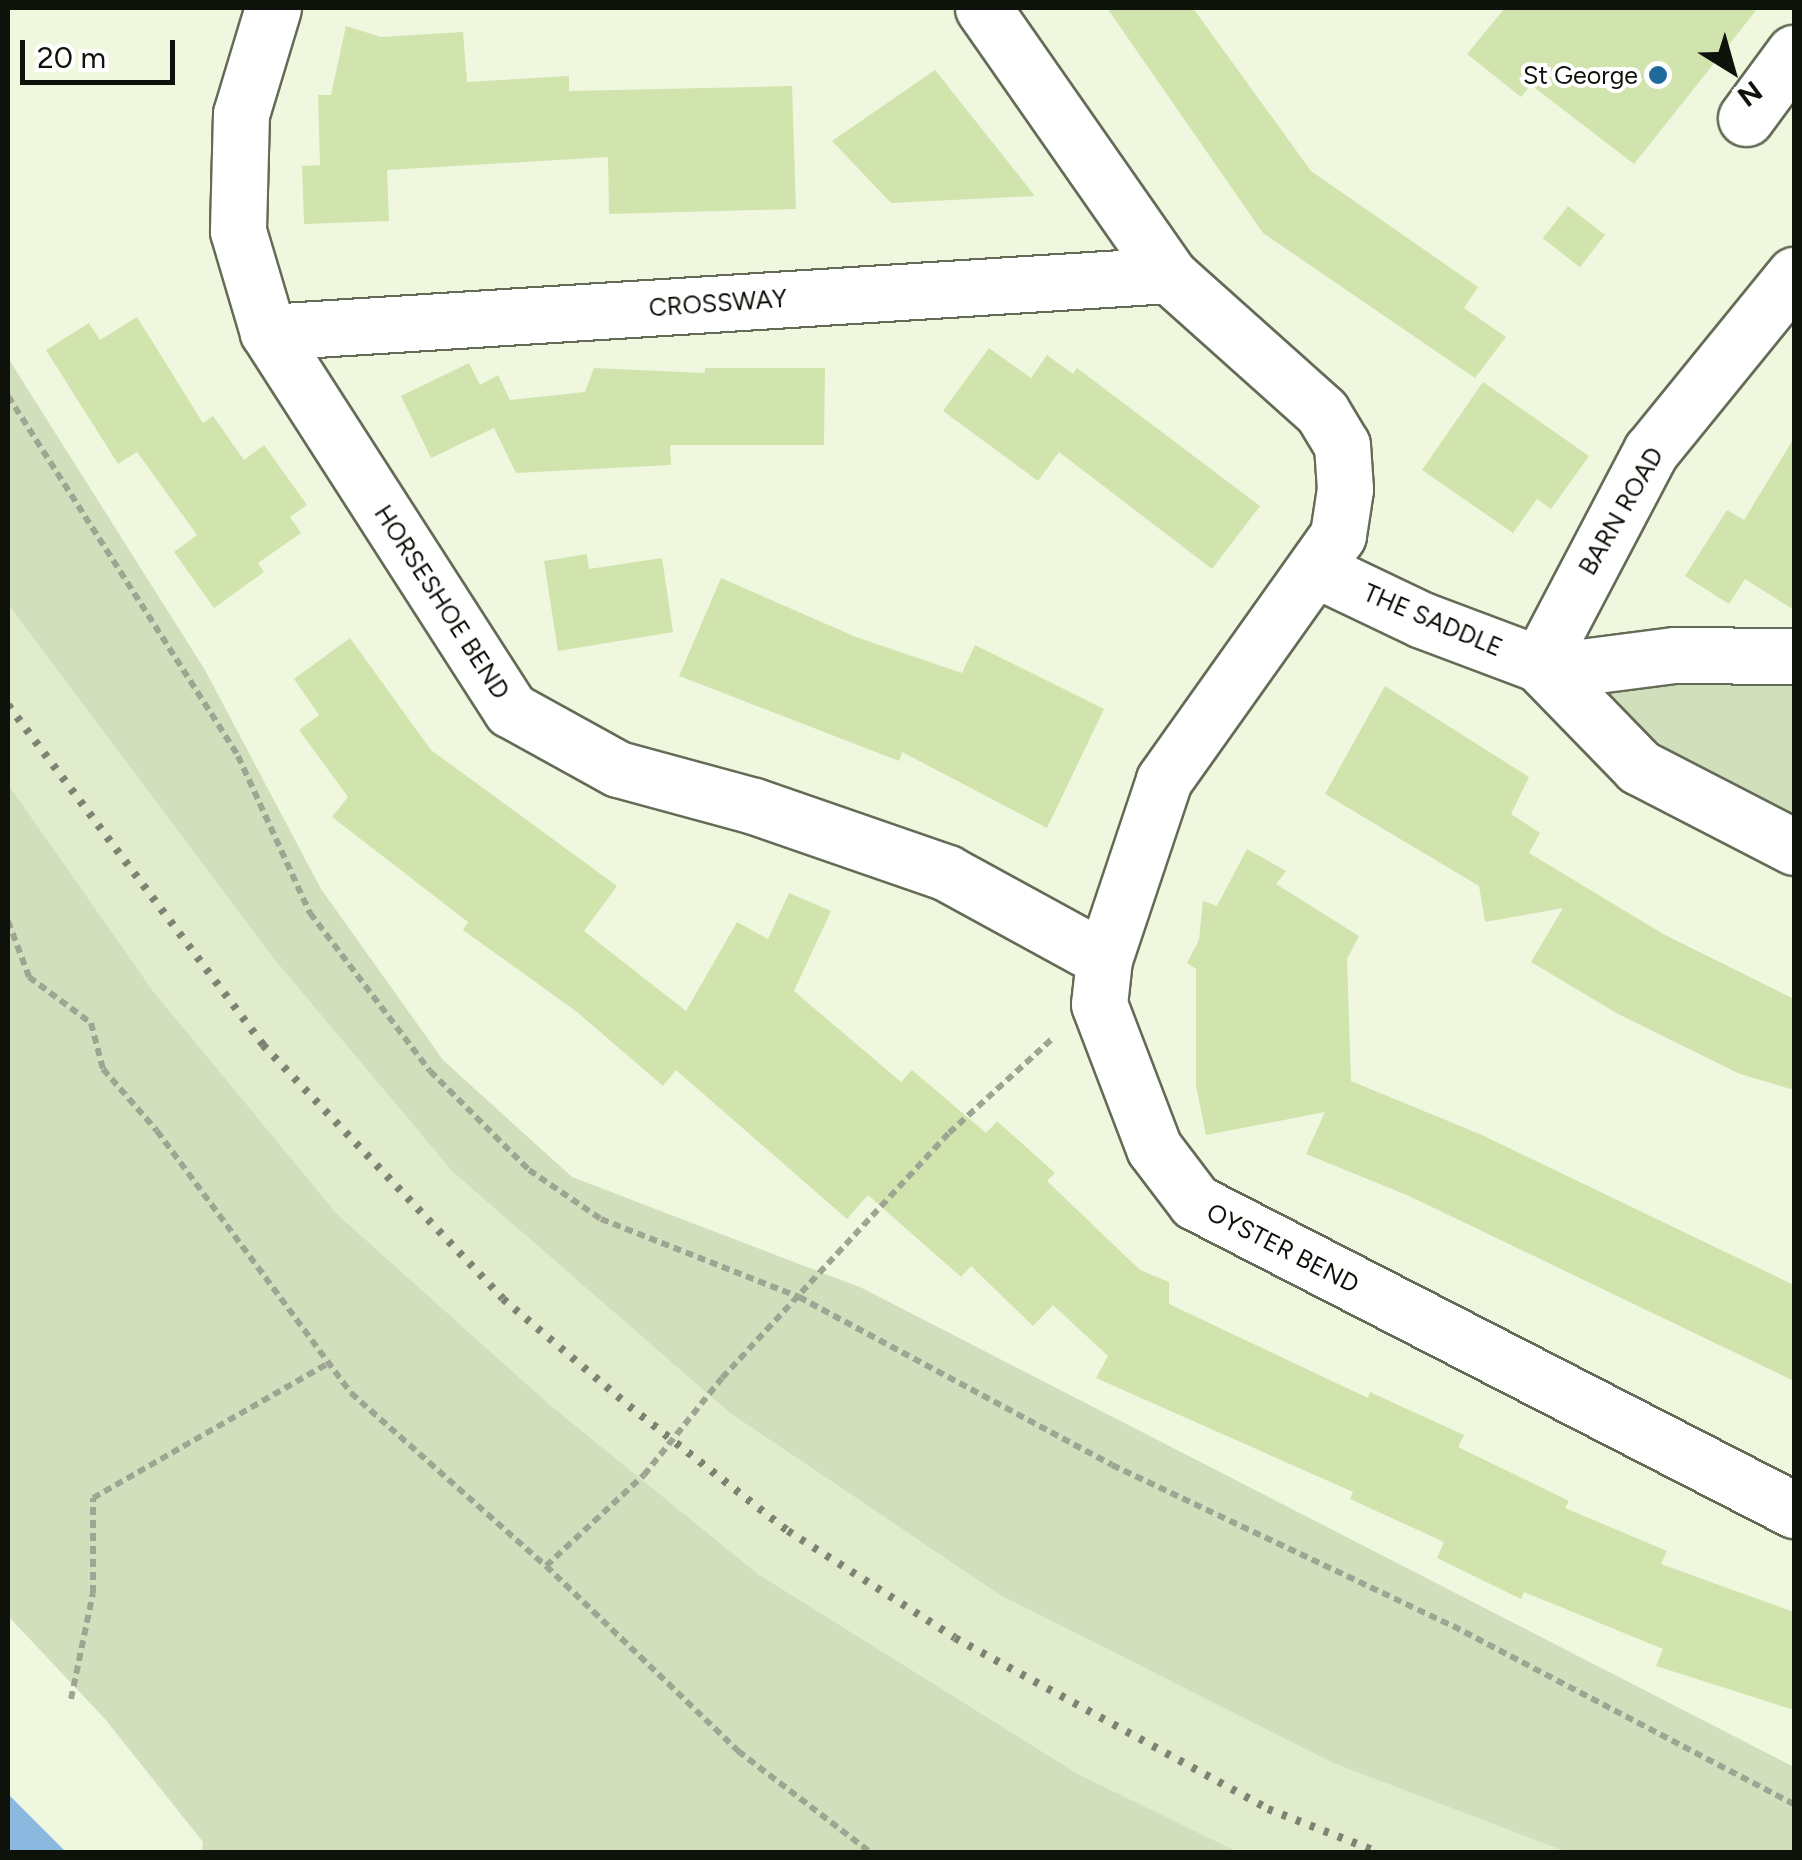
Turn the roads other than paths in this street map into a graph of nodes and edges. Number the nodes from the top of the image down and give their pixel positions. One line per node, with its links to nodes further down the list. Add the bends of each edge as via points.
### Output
1 (273, 8): 7 (street, HORSESHOE BEND, via 240,114 238,231)
2 (983, 8): 5 (street)
3 (1794, 53): 4 (street)
4 (1746, 118)
5 (1169, 274): 7 (street, CROSSWAY); 8 (street, via 1322,412 1342,444 1338,536)
6 (1794, 275): 10 (street, BARN ROAD, via 1652,451)
7 (268, 332): 12 (street, HORSESHOE BEND, via 511,710 618,769 754,806 946,872)
8 (1315, 569): 10 (street, THE SADDLE); 12 (street, via 1164,780)
9 (1794, 656): 10 (street, THE SADDLE, via 1674,655)
10 (1545, 667): 11 (street, THE SADDLE, via 1639,767)
11 (1794, 848)
12 (1102, 981): 13 (street, OYSTER BEND, via 1154,1148 1195,1202)
13 (1794, 1510)

